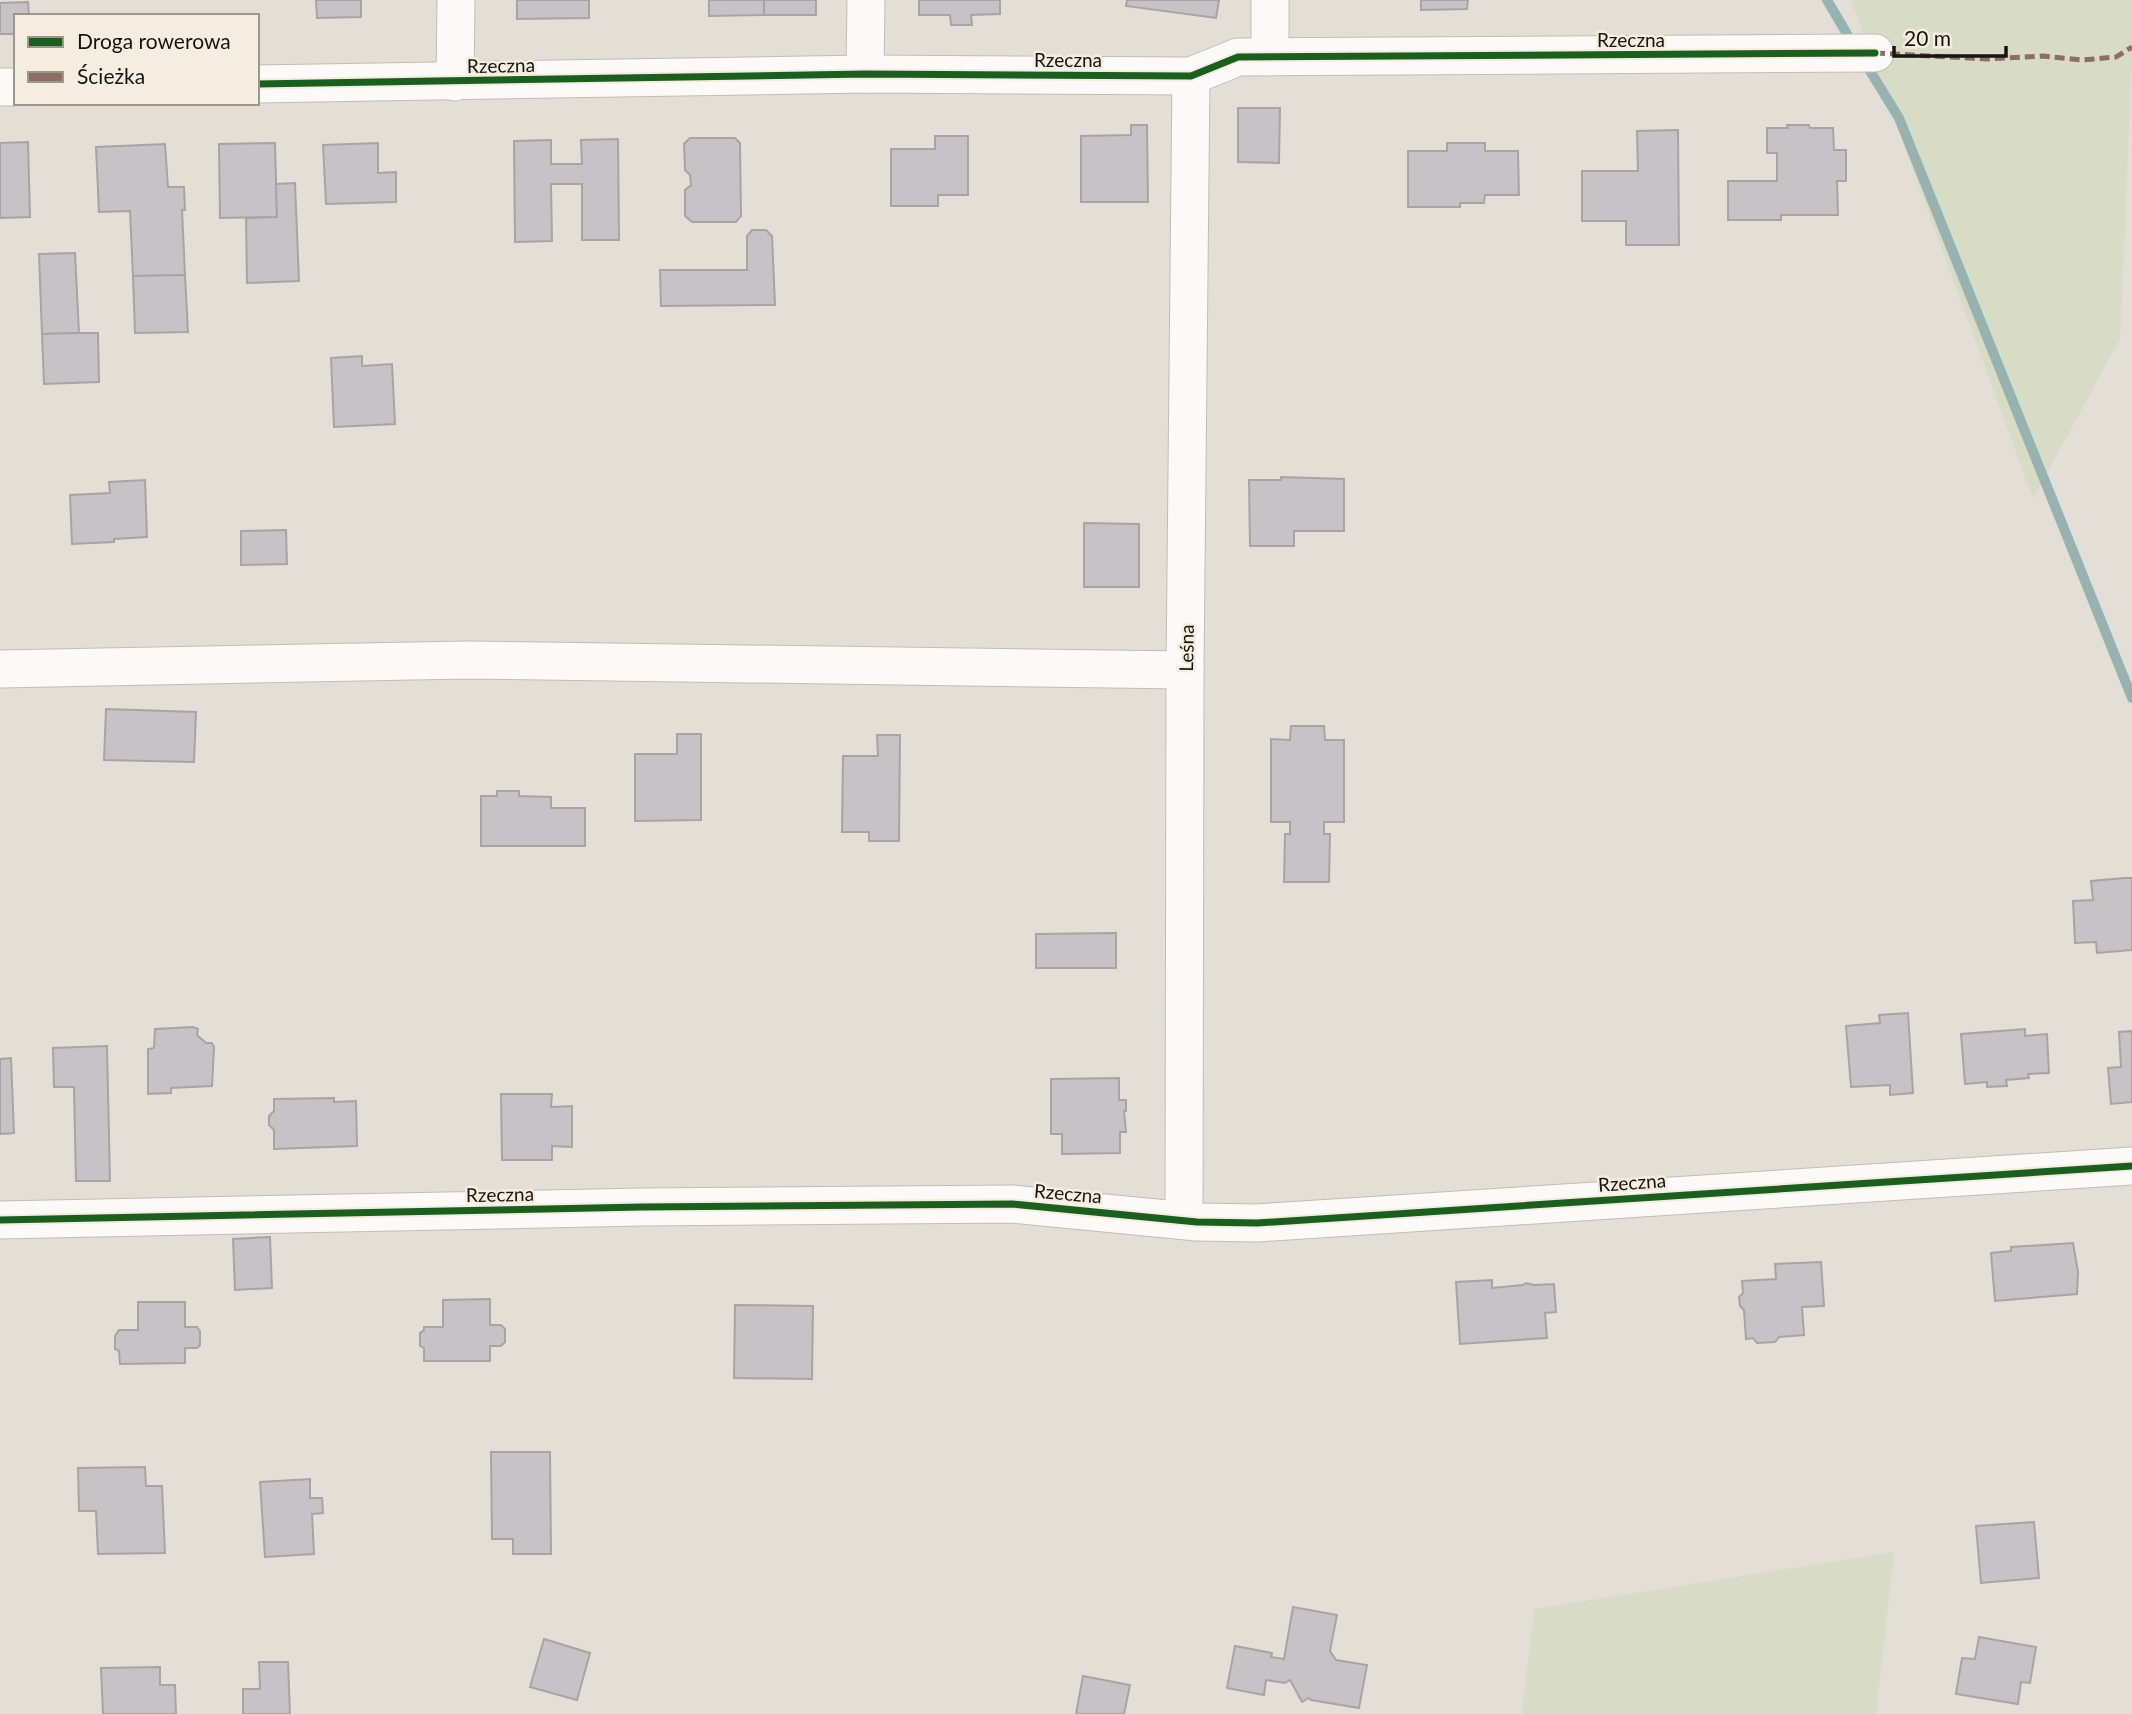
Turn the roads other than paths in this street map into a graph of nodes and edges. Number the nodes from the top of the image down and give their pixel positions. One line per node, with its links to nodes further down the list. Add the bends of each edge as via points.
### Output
1 (456, 0): 8 (street)
2 (866, 0): 6 (street)
3 (1270, 0): 5 (street)
4 (1875, 53): 5 (street, Rzeczna)
5 (1270, 57): 7 (street, Rzeczna, via 1238,57)
6 (865, 74): 7 (street, Rzeczna); 8 (street, Rzeczna)
7 (1191, 76): 11 (street, Leśna)
8 (455, 82): 9 (street, Rzeczna)
9 (259, 84)
10 (0, 669): 11 (street, via 467,660)
11 (1185, 670): 13 (street, Leśna)
12 (2132, 1166): 13 (street, Rzeczna, via 1257,1223)
13 (1184, 1219): 14 (street, Rzeczna, via 998,1204)
14 (0, 1220)

